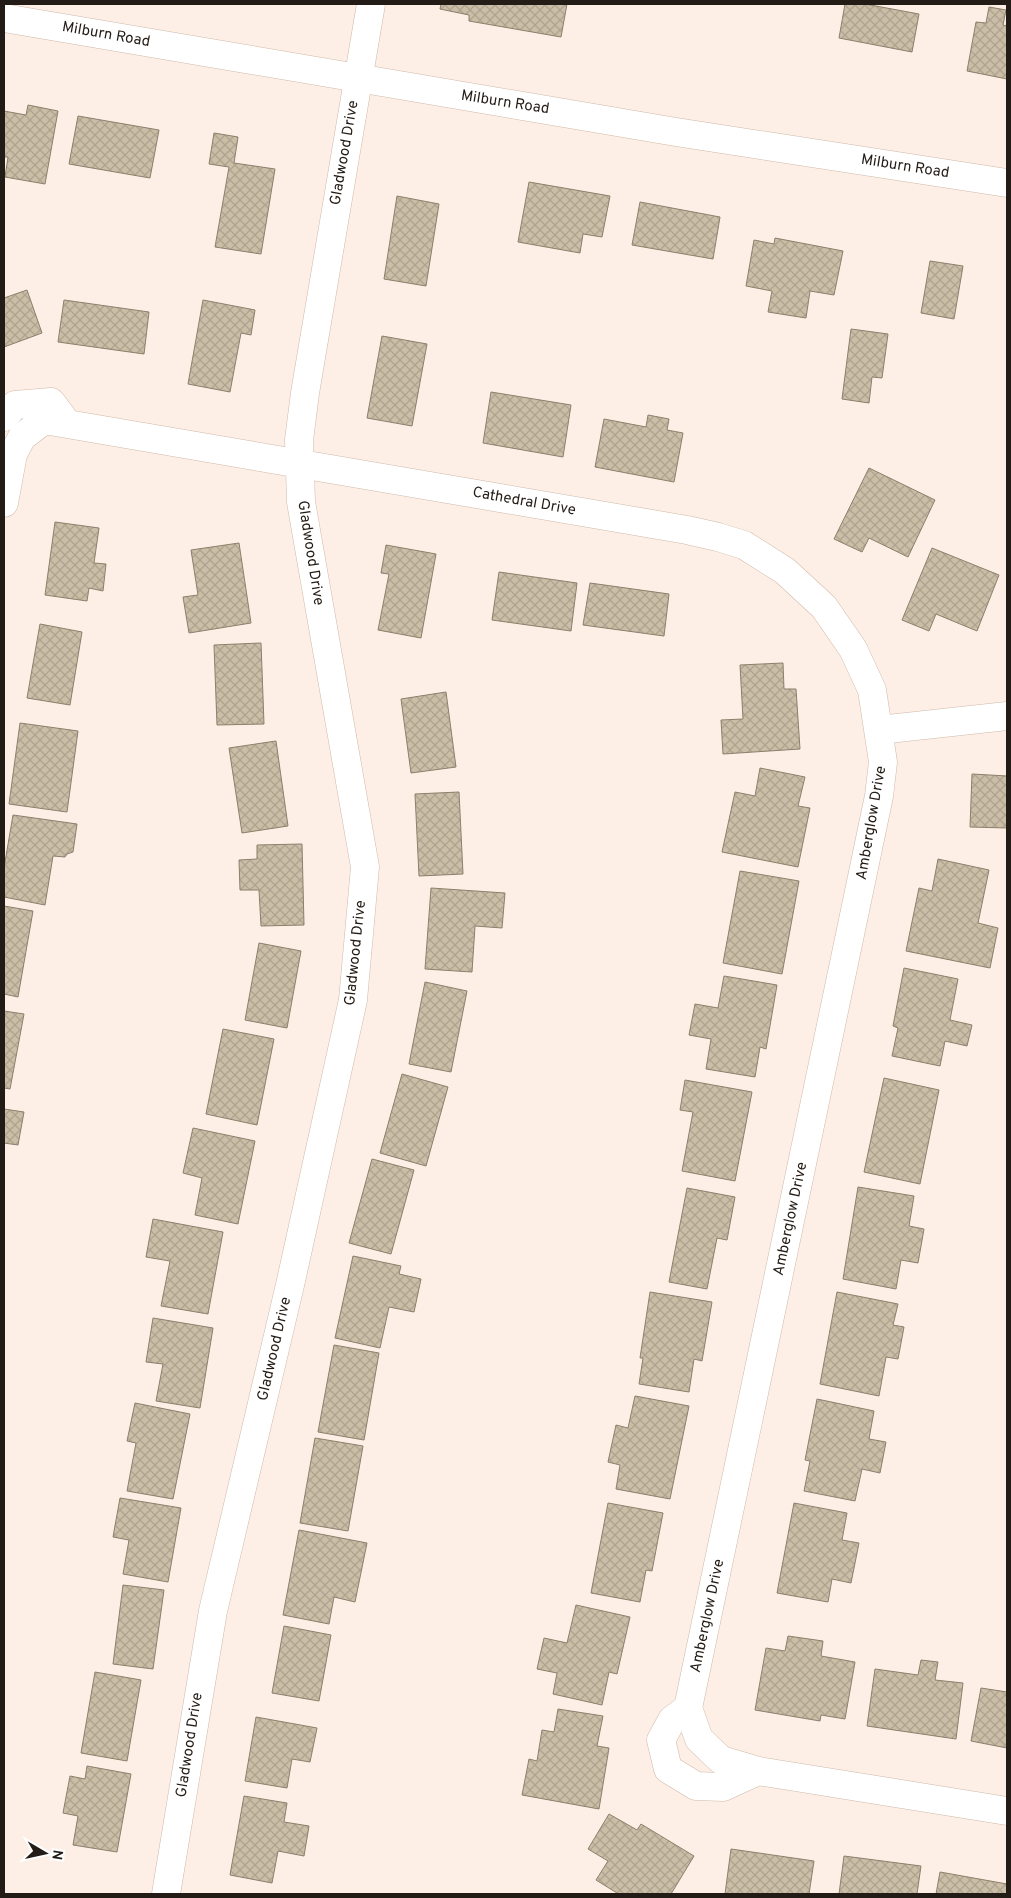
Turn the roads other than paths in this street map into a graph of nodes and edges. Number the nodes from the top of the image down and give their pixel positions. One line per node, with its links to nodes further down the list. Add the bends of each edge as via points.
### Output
1 (371, 4): 3 (street, Gladwood Drive)
2 (4, 18): 3 (street, Milburn Road)
3 (358, 78): 4 (street, Milburn Road, via 676,132); 7 (street, Gladwood Drive, via 305,393)
4 (1007, 183)
5 (4, 417): 6 (street, via 15,405 50,402)
6 (69, 424): 7 (street, Cathedral Drive); 8 (street, Cathedral Drive, via 44,420 22,437)
7 (299, 464): 11 (street, Cathedral Drive, via 687,530 744,545 785,571 824,607 853,650 872,690); 15 (street, Gladwood Drive, via 301,502 365,867 353,1000 213,1611)
8 (7, 465): 9 (street, Cathedral Drive)
9 (4, 503)
10 (1007, 716): 11 (street)
11 (879, 730): 12 (street, Amberglow Drive, via 883,762 880,796)
12 (688, 1708): 13 (street, Amberglow Drive, via 698,1739 721,1760); 13 (street, via 672,1720 661,1740 668,1769 696,1786 723,1786)
13 (758, 1771): 14 (street, Amberglow Drive)
14 (1007, 1811)
15 (166, 1894)

